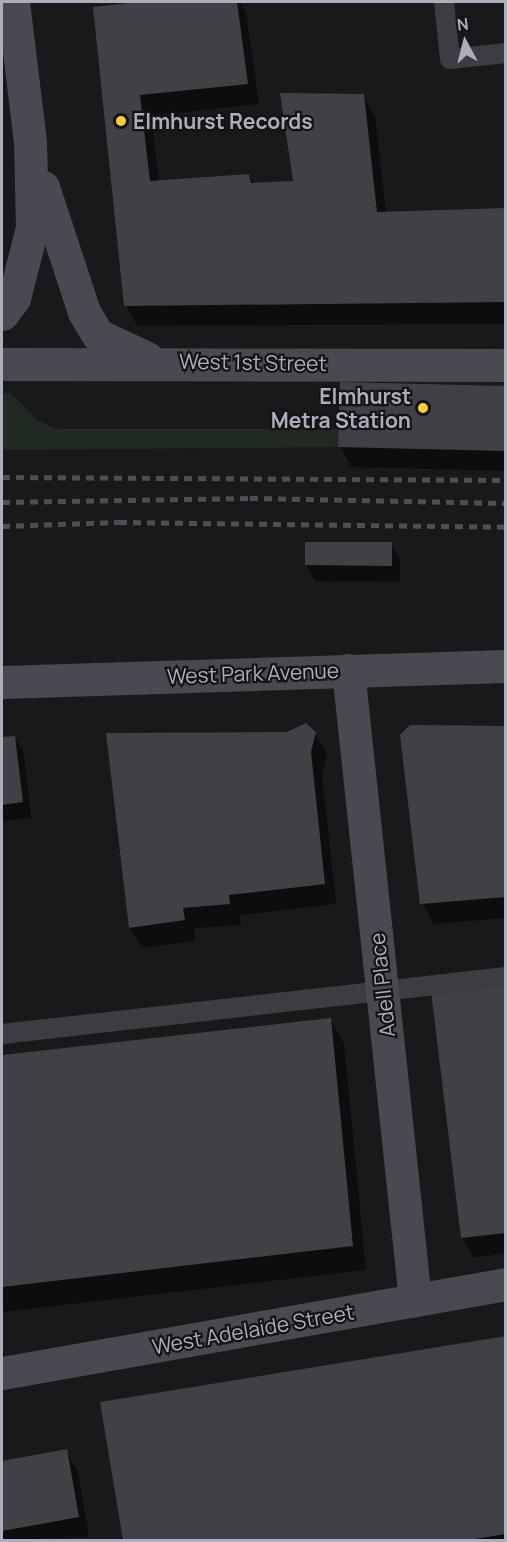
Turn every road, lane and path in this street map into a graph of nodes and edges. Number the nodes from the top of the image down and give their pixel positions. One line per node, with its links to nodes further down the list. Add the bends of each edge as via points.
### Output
1 (13, 2): 4 (street)
2 (444, 2): 3 (lane, via 450,60)
3 (506, 53)
4 (30, 142): 5 (street, via 32,228 14,298); 6 (street, via 84,312 98,335)
5 (2, 314)
6 (154, 361): 7 (street, West 1st Street); 8 (street, West 1st Street)
7 (2, 364)
8 (506, 364)
9 (506, 666): 10 (street, West Park Avenue)
10 (348, 670): 11 (street, West Park Avenue); 13 (street, Adell Place)
11 (2, 682)
12 (506, 977): 13 (lane)
13 (383, 992): 14 (lane); 16 (street, Adell Place)
14 (2, 1034)
15 (506, 1284): 16 (street, West Adelaide Street)
16 (415, 1300): 17 (street, West Adelaide Street)
17 (2, 1373)

